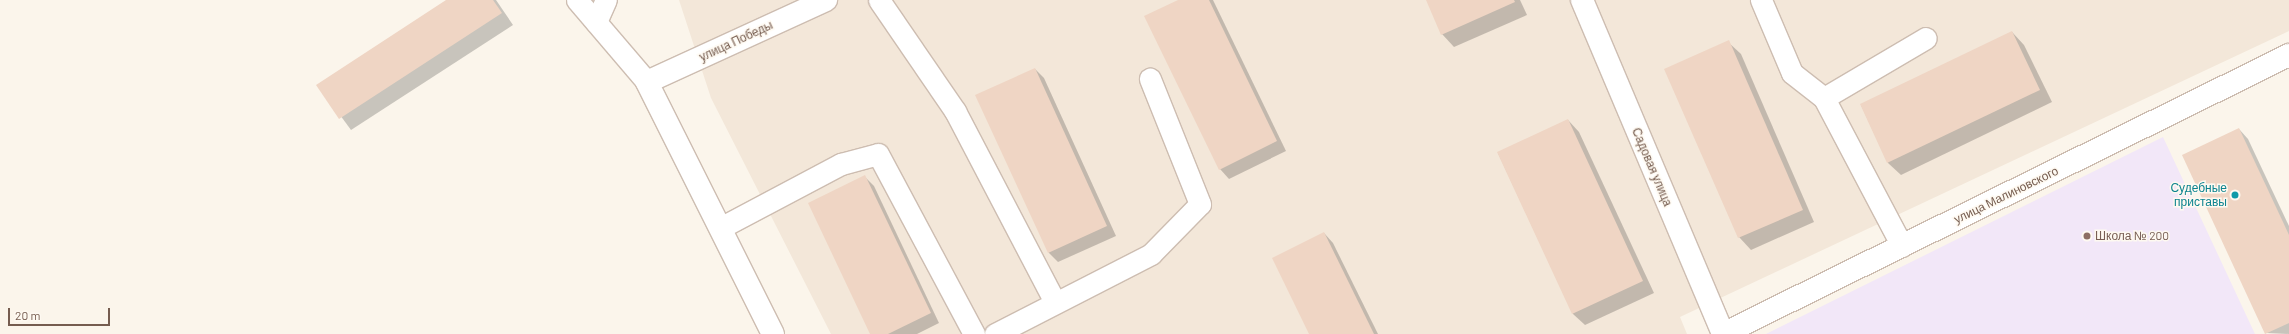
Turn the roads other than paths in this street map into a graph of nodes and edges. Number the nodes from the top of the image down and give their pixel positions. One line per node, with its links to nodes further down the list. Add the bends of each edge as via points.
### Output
1 (577, 0): 7 (lane)
2 (606, 0): 7 (lane)
3 (826, 0): 11 (street, улица Победы)
4 (879, 0): 15 (lane, via 955,111)
5 (1582, 0): 19 (street, Садовая улица)
6 (1761, 0): 12 (lane, via 1792,73)
7 (596, 22): 11 (lane)
8 (1926, 38): 12 (lane)
9 (2289, 55): 14 (street, улица Малиновского)
10 (1150, 79): 15 (lane, via 1200,204 1151,254)
11 (646, 82): 13 (street)
12 (1824, 98): 14 (lane)
13 (720, 228): 16 (street); 17 (lane, via 841,164 878,154)
14 (1902, 246): 19 (street, улица Малиновского)
15 (1055, 302): 18 (lane)
16 (773, 334)
17 (974, 334)
18 (995, 334)
19 (1723, 334)

